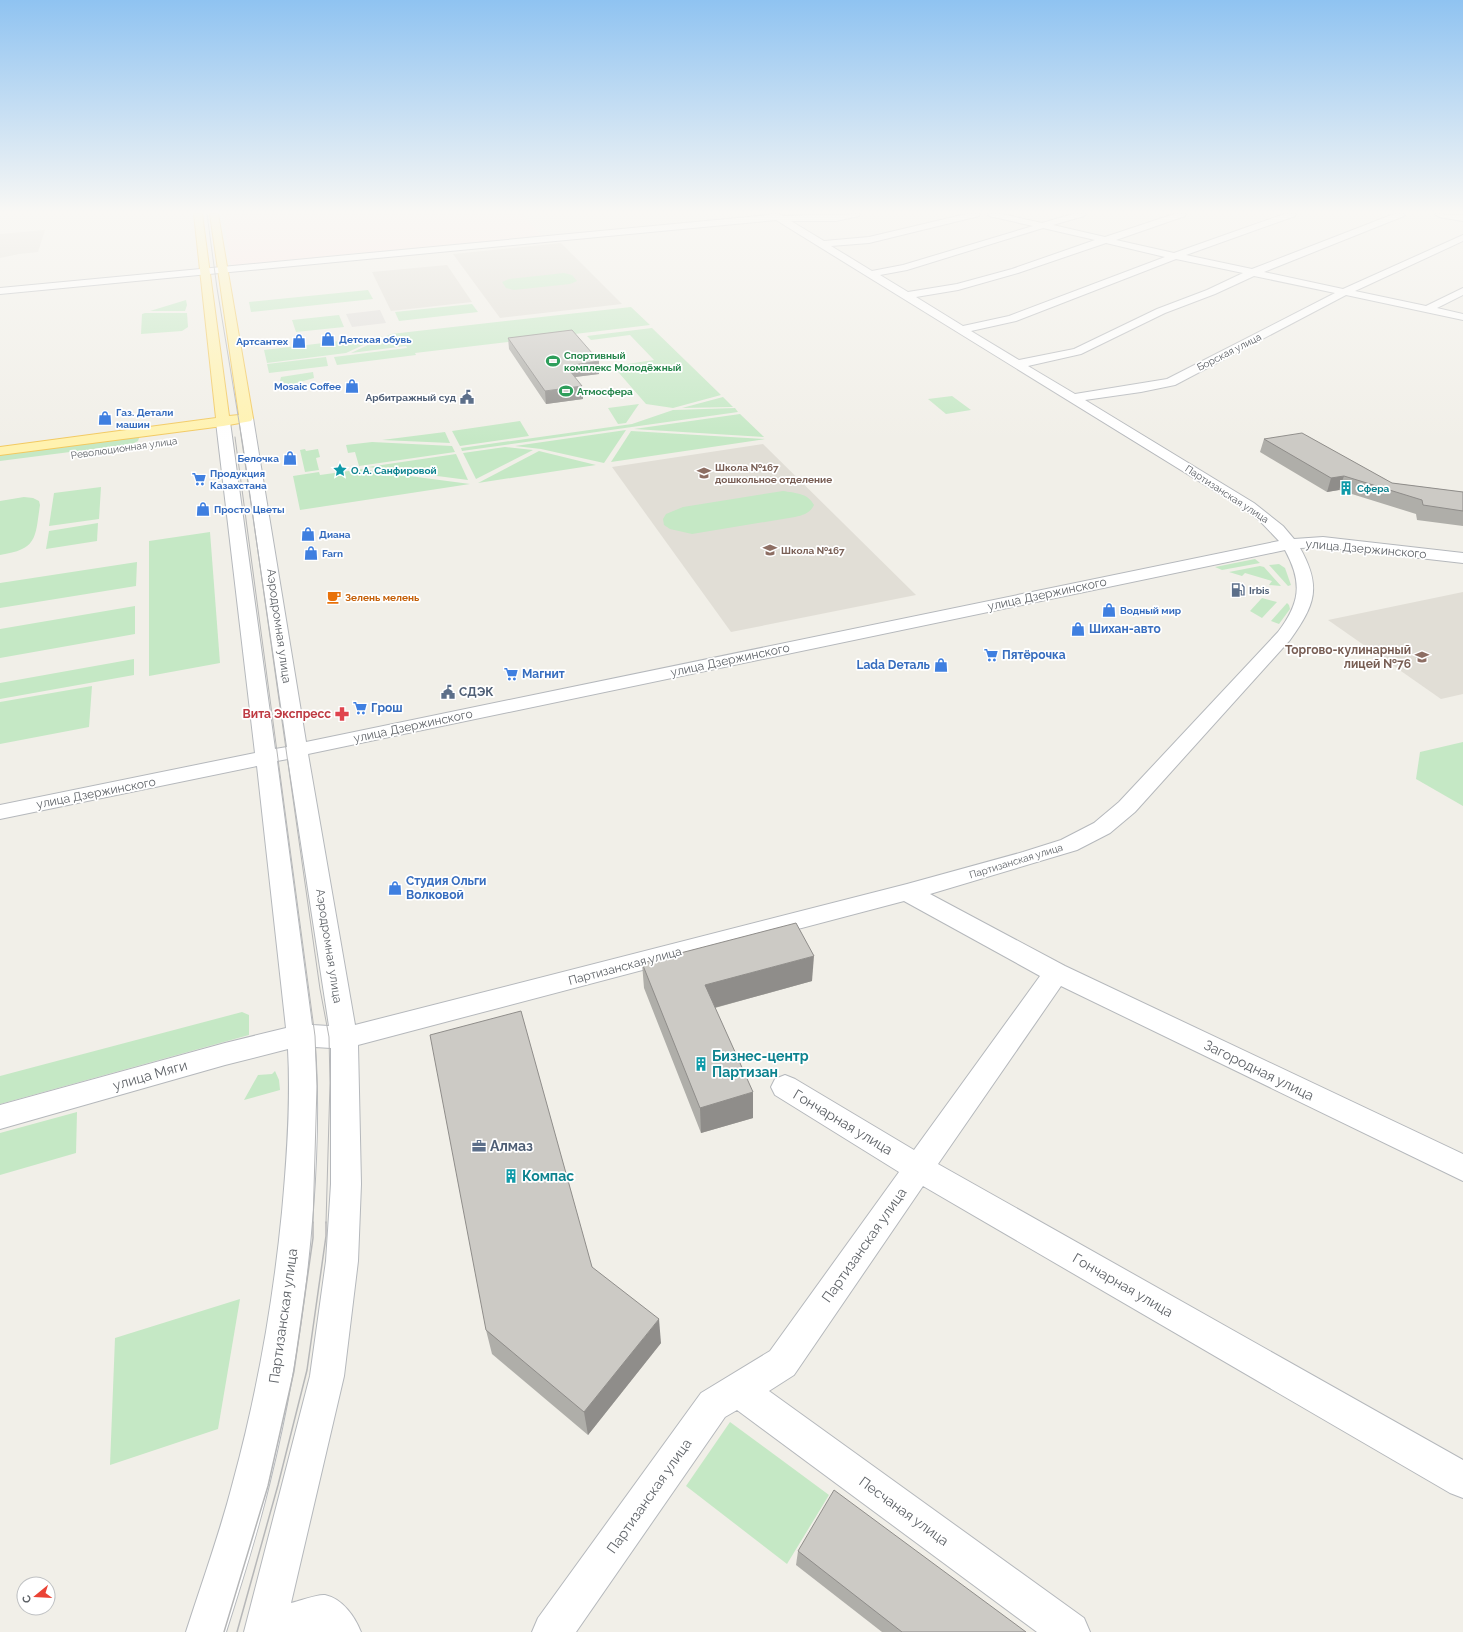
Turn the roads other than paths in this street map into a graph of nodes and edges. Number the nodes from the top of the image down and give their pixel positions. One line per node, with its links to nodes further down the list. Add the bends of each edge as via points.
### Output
1 (207, 290): 17 (main road)
2 (226, 290): 16 (main road, Аэродромная улица)
3 (896, 290): 10 (street, Партизанская улица)
4 (939, 290): 10 (street)
5 (1087, 290): 13 (street, via 1012,319)
6 (1214, 290): 14 (street, via 1161,311 1077,352)
7 (1342, 290): 8 (street)
8 (1346, 291): 11 (street); 15 (street, Борская улица, via 1171,382)
9 (1463, 291): 11 (street)
10 (905, 296): 13 (street, Партизанская улица)
11 (1428, 309): 12 (street)
12 (1463, 317)
13 (961, 330): 14 (street, Партизанская улица)
14 (1018, 364): 15 (street, Партизанская улица)
15 (1073, 398): 19 (street, Партизанская улица, via 1262,514)
16 (247, 425): 17 (main road, Революционная улица); 21 (street, Аэродромная улица)
17 (219, 431): 18 (main road, Революционная улица); 22 (street)
18 (0, 451)
19 (1290, 544): 20 (street, улица Дзержинского, via 1323,542); 21 (street, улица Дзержинского); 24 (street, Партизанская улица, via 1298,558 1305,586 1305,600 1301,611 1284,636 1127,807 1102,828 1069,845)
20 (1463, 558)
21 (298, 750): 22 (street, улица Дзержинского); 27 (street, Аэродромная улица)
22 (266, 757): 23 (street, улица Дзержинского); 26 (street)
23 (0, 812)
24 (907, 892): 25 (street); 27 (street, Партизанская улица)
25 (1056, 973): 30 (street, Партизанская улица); 31 (street, Загородная улица)
26 (300, 1035): 27 (street, Партизанская улица); 29 (street, улица Мяги); 35 (street, Партизанская улица, via 303,1090 296,1223 276,1375 252,1482)
27 (344, 1038): 34 (street, via 346,1184 342,1261 327,1376)
28 (785, 1087): 30 (street, Гончарная улица)
29 (0, 1117)
30 (918, 1168): 32 (street, Партизанская улица, via 782,1363); 33 (street, Гончарная улица)
31 (1463, 1168)
32 (739, 1390): 37 (street, Партизанская улица, via 713,1405); 38 (street, Песчаная улица)
33 (1463, 1480)
34 (264, 1630): 36 (street, via 324,1615)
35 (206, 1632)
36 (341, 1632)
37 (552, 1632)
38 (1070, 1632)

